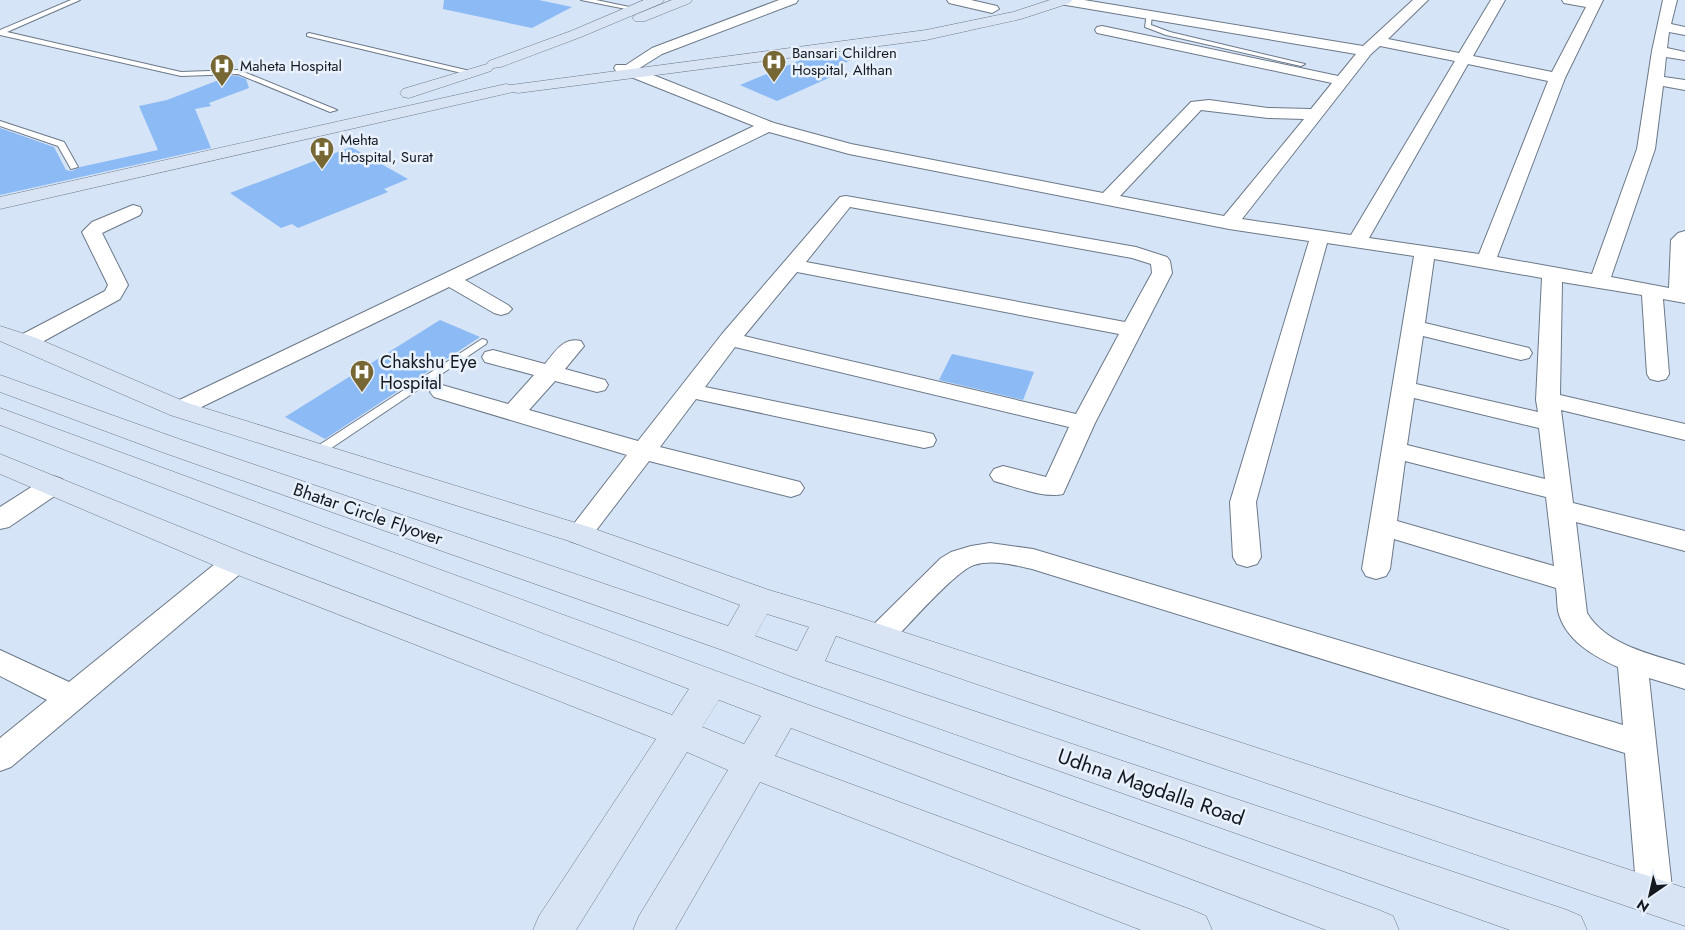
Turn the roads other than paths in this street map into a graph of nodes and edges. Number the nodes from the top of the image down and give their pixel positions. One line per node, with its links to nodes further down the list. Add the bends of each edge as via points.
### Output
1 (77, 0): 20 (lane)
2 (584, 0): 14 (lane)
3 (657, 0): 14 (main road)
4 (685, 0): 29 (main road, via 582,42)
5 (791, 0): 31 (street, via 657,51)
6 (954, 0): 15 (street)
7 (1024, 0): 15 (main road)
8 (1062, 0): 16 (street); 31 (main road, via 1016,16 926,35)
9 (1421, 0): 24 (street)
10 (1498, 0): 27 (street)
11 (1569, 0): 13 (street)
12 (1670, 0): 17 (street)
13 (1595, 2): 32 (street)
14 (636, 9): 30 (main road)
15 (992, 9): 31 (main road, via 912,26)
16 (1149, 14): 24 (street); 28 (lane, via 1147,26 1168,34)
17 (1662, 27): 19 (street); 25 (street)
18 (1102, 30): 34 (street)
19 (1685, 31)
20 (0, 33): 22 (lane)
21 (309, 34): 30 (lane)
22 (12, 35): 23 (lane); 39 (lane, via 181,74 239,72)
23 (0, 40)
24 (1372, 46): 27 (street); 34 (street)
25 (1659, 52): 26 (street); 33 (street)
26 (1685, 56)
27 (1464, 59): 32 (street); 53 (street)
28 (1302, 64)
29 (549, 66): 30 (main road, via 519,60); 31 (main road); 36 (main road, via 539,82)
30 (483, 68): 36 (main road, via 477,77 479,82 486,86); 37 (main road)
31 (629, 69): 36 (main road); 43 (street)
32 (1557, 78): 55 (street)
33 (1655, 80): 35 (street); 59 (street, via 1646,149)
34 (1342, 81): 40 (street)
35 (1685, 85)
36 (512, 88): 48 (main road)
37 (379, 100)
38 (351, 106): 39 (main road)
39 (333, 110): 41 (main road)
40 (1316, 114): 47 (street, via 1268,113 1197,105); 50 (street)
41 (304, 116)
42 (0, 123): 45 (lane, via 61,144)
43 (768, 126): 47 (street, via 849,148); 58 (street)
44 (94, 163): 45 (main road)
45 (74, 167): 46 (main road)
46 (56, 172)
47 (1108, 198): 50 (street)
48 (0, 203)
49 (133, 211): 65 (street, via 92,232 118,285 113,295)
50 (1229, 223): 52 (street)
51 (1685, 237): 61 (street, via 1680,240)
52 (1319, 238): 53 (street); 96 (street, via 1243,502)
53 (1356, 243): 54 (street)
54 (1425, 252): 55 (street); 63 (street)
55 (1486, 262): 57 (street)
56 (792, 265): 64 (street); 64 (street, via 846,201 1136,253 1160,261 1162,273); 66 (street)
57 (1552, 274): 59 (street); 79 (street)
58 (450, 279): 62 (street); 77 (street)
59 (1600, 280): 60 (street)
60 (1652, 291): 61 (street); 71 (street)
61 (1682, 297)
62 (501, 309)
63 (1413, 327): 69 (street); 74 (street)
64 (1132, 330): 81 (street)
65 (12, 337): 77 (main road)
66 (730, 339): 75 (street); 81 (street)
67 (573, 346): 70 (street)
68 (488, 350): 70 (street); 86 (lane)
69 (1521, 353)
70 (548, 372): 73 (street); 78 (street)
71 (1658, 374)
72 (0, 383): 103 (main road, Bhatar Circle Flyover)
73 (598, 385)
74 (1404, 388): 79 (street); 84 (street)
75 (690, 391): 83 (street); 85 (street)
76 (442, 392): 78 (street)
77 (179, 409): 86 (main road)
78 (514, 412): 85 (street)
79 (1549, 412): 82 (street); 91 (street)
80 (0, 416): 108 (main road, Bhatar Circle Flyover)
81 (1083, 423): 88 (street, via 1054,488)
82 (1685, 432)
83 (924, 440)
84 (1394, 450): 91 (street); 93 (street)
85 (643, 451): 90 (street); 94 (street)
86 (317, 452): 94 (main road)
87 (0, 463): 89 (main road)
88 (1003, 475)
89 (53, 485): 92 (street); 97 (main road)
90 (791, 488)
91 (1560, 500): 95 (street); 99 (street)
92 (0, 520)
93 (1382, 526): 98 (street); 99 (street)
94 (579, 534): 100 (main road)
95 (1685, 541)
96 (1247, 557)
97 (236, 562): 109 (street); 111 (main road)
98 (1376, 569)
99 (1570, 581): 104 (street, via 1573,613 1583,630 1597,643)
100 (759, 599): 101 (main road); 103 (main road)
101 (828, 620): 102 (main road); 106 (main road)
102 (879, 637): 112 (street, via 963,557 983,552 1006,554 1033,559); 115 (main road)
103 (736, 642): 106 (main road, Udhna Magdalla Road)
104 (1632, 660): 107 (street); 112 (street)
105 (0, 662): 109 (street)
106 (805, 668): 121 (main road, Udhna Magdalla Road)
107 (1685, 676)
108 (712, 682): 110 (main road); 111 (main road)
109 (71, 697): 113 (street)
110 (783, 710): 114 (main road); 120 (main road)
111 (680, 733): 114 (main road); 117 (main road)
112 (1640, 744): 115 (street)
113 (0, 757)
114 (751, 763): 118 (main road); 119 (main road)
115 (1655, 896): 116 (main road)
116 (1685, 907)
117 (553, 930)
118 (653, 930)
119 (1192, 930)
120 (1379, 930)
121 (1567, 930)

